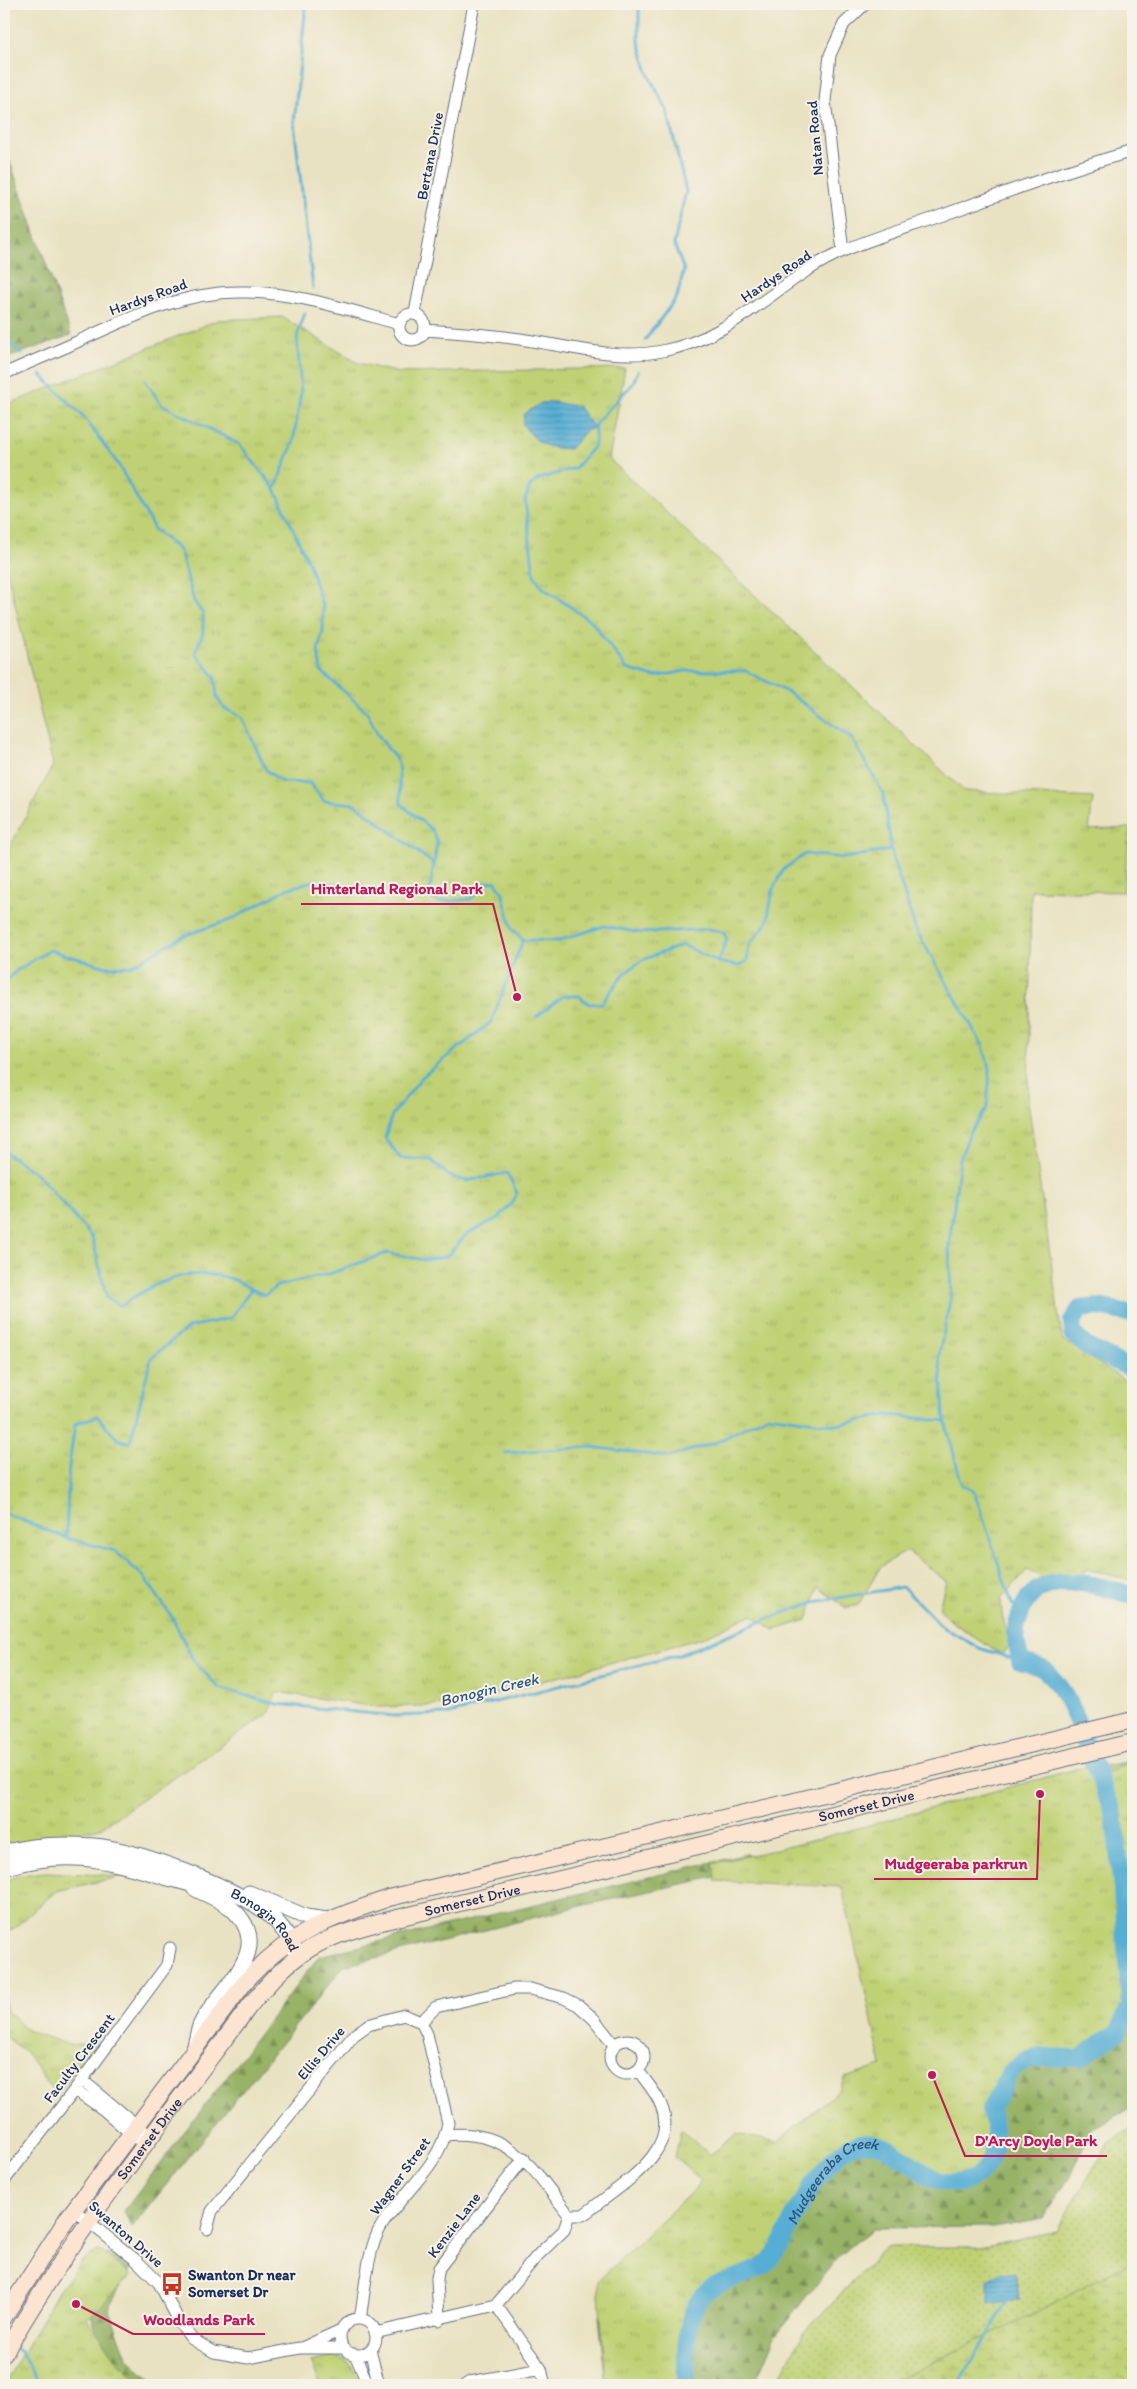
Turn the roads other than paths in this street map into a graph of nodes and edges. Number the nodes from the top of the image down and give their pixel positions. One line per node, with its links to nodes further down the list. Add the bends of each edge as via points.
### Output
1 (474, 4): 5 (street, Bertana Drive)
2 (865, 4): 4 (street, Natan Road, via 844,24 830,55 825,101)
3 (1133, 151): 4 (street, Hardys Road)
4 (842, 251): 7 (street, Hardys Road, via 801,274 729,326 694,342 663,351 625,354 590,351 513,338)
5 (415, 313): 6 (street, via 406,314); 7 (street, via 423,319)
6 (398, 324): 7 (street, via 401,334 410,340 420,338); 8 (street, Hardys Road, via 308,300 247,292 217,293 189,297 154,308)
7 (425, 330)
8 (4, 374)
9 (1133, 1720): 11 (main road, Somerset Drive)
10 (1126, 1744): 12 (main road, Somerset Drive)
11 (730, 1817): 12 (main road); 18 (main road, Somerset Drive, via 389,1898)
12 (735, 1837): 21 (main road, Somerset Drive, via 354,1929 324,1940)
13 (4, 1853): 17 (street, Bonogin Road, via 45,1846 96,1846)
14 (38, 1860): 15 (street); 16 (street, Bonogin Road); 17 (street, Bonogin Road, via 97,1858)
15 (4, 1862)
16 (4, 1868)
17 (185, 1877): 18 (street, via 211,1877 306,1917); 19 (street, Bonogin Road, via 234,1902); 23 (street, via 232,1909 242,1921 249,1939 244,1964 201,2024)
18 (328, 1920): 19 (main road, Somerset Drive)
19 (287, 1942): 21 (street, Bonogin Road); 23 (main road, Somerset Drive, via 257,1969)
20 (170, 1948): 26 (street, Faculty Crescent, via 167,1965)
21 (297, 1956): 30 (main road, Somerset Drive, via 271,1979)
22 (421, 2022): 24 (street, via 436,2007 514,1989 530,1989 578,2005); 29 (street, Wagner Street, via 427,2034 448,2123); 36 (street, Ellis Drive, via 404,2016 368,2025 354,2035 212,2211)
23 (195, 2046): 28 (main road, Somerset Drive)
24 (615, 2046): 25 (street, via 610,2060 616,2070 626,2074); 25 (street, via 626,2040 641,2047 644,2057)
25 (638, 2070): 34 (street, via 662,2107 665,2129 661,2145 652,2158 590,2210 583,2215)
26 (82, 2080): 27 (street, Faculty Crescent); 28 (street)
27 (75, 2090): 28 (street); 32 (street, Faculty Crescent)
28 (134, 2129): 30 (street); 33 (main road, Somerset Drive)
29 (446, 2135): 31 (street, via 466,2133 502,2144); 39 (street, Wagner Street, via 439,2152 381,2226 373,2246)
30 (148, 2141): 35 (main road, Somerset Drive)
31 (524, 2158): 34 (street); 40 (street, Kenzie Lane, via 439,2268)
32 (4, 2181)
33 (74, 2210): 35 (street, Swanton Drive); 38 (main road, Somerset Drive)
34 (569, 2215): 37 (street, via 564,2230 537,2256)
35 (89, 2221): 43 (street, Swanton Drive, via 159,2283 192,2338 214,2352 248,2358); 46 (main road, Somerset Drive)
36 (207, 2229)
37 (496, 2305): 40 (street); 48 (street)
38 (4, 2317)
39 (360, 2319): 41 (street, Swanton Drive, via 350,2320); 42 (street, via 370,2323)
40 (439, 2320): 42 (street)
41 (341, 2330): 43 (street, Swanton Drive); 44 (street)
42 (375, 2333): 45 (street)
43 (300, 2348): 44 (street, Swanton Drive)
44 (344, 2348): 47 (street, Swanton Drive)
45 (370, 2350): 47 (street); 50 (street)
46 (4, 2354)
47 (355, 2354): 49 (street)
48 (541, 2369): 51 (street); 52 (street)
49 (368, 2385)
50 (379, 2385)
51 (466, 2385)
52 (545, 2385)

